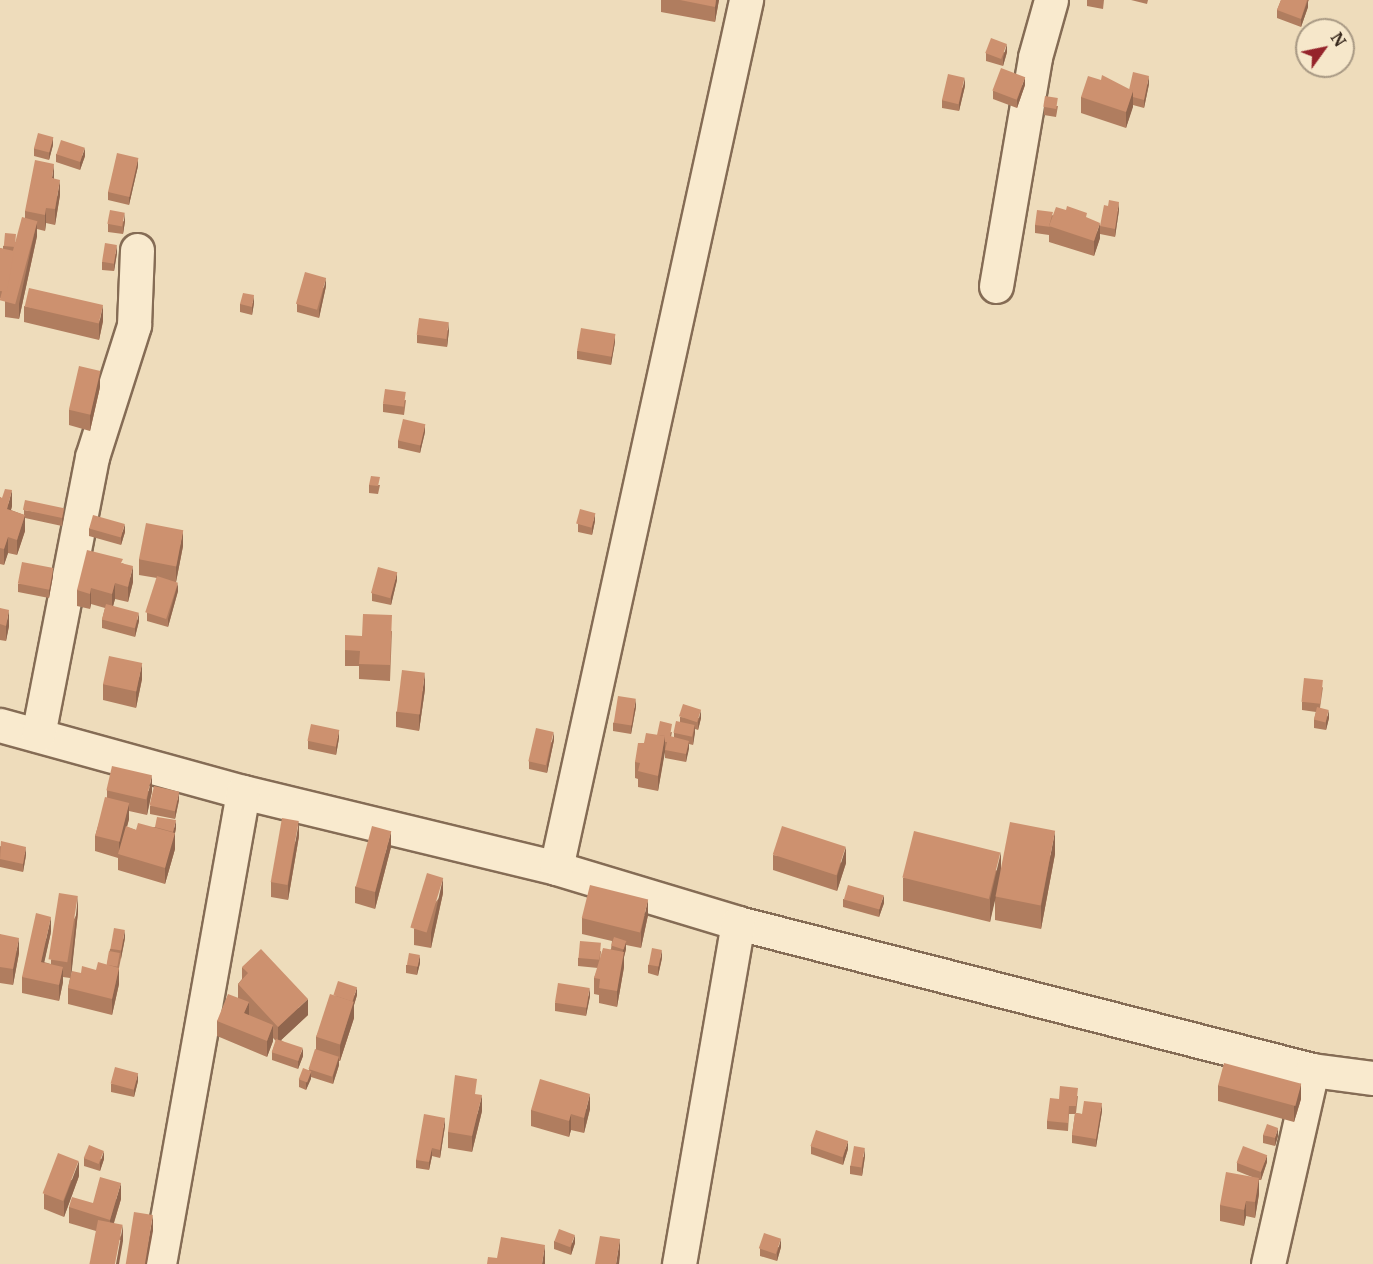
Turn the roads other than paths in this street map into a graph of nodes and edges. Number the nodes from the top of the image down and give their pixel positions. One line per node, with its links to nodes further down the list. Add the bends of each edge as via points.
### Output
1 (746, 0): 8 (street)
2 (1051, 0): 4 (street, via 1035,57)
3 (137, 250): 6 (street, via 134,325 93,457)
4 (996, 286)
5 (0, 724): 6 (street)
6 (38, 735): 7 (street)
7 (243, 792): 8 (street); 12 (street)
8 (556, 868): 9 (street)
9 (738, 923): 10 (street); 13 (street)
10 (1312, 1070): 11 (street); 14 (street)
11 (1373, 1078)
12 (159, 1264)
13 (680, 1264)
14 (1269, 1264)

